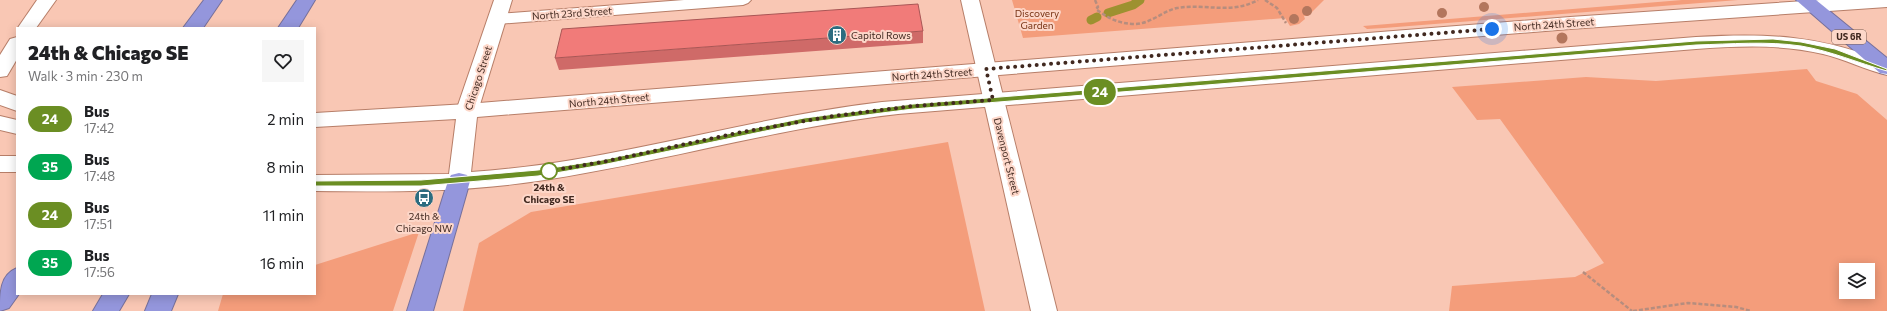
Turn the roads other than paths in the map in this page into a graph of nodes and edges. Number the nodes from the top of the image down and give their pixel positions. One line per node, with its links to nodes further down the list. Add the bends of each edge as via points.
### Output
1 (48, 0): 10 (main road)
2 (213, 0): 11 (highway)
3 (306, 0): 12 (highway)
4 (503, 0): 9 (main road, Chicago Street)
5 (744, 0): 9 (lane, North 23rd Street)
6 (970, 0): 17 (main road, Davenport Street)
7 (1887, 1): 8 (main road, North 24th Street)
8 (1808, 3): 16 (highway, US 6R); 17 (main road, North 24th Street)
9 (497, 19): 22 (main road, Chicago Street)
10 (26, 24)
11 (194, 27)
12 (289, 27)
13 (16, 31): 14 (main road)
14 (0, 45)
15 (16, 45): 18 (main road)
16 (1887, 68): 20 (main road, via 1835,51 1801,44 1773,41 1712,42)
17 (986, 69): 20 (main road, Davenport Street); 22 (main road, North 24th Street)
18 (0, 71)
19 (0, 97): 21 (main road)
20 (993, 100): 28 (main road, via 833,116 742,132 602,162 538,173); 37 (main road, Davenport Street)
21 (16, 104)
22 (467, 111): 23 (main road, North 24th Street); 28 (main road, Chicago Street)
23 (316, 120)
24 (0, 122): 25 (main road)
25 (16, 127)
26 (0, 164): 27 (main road)
27 (16, 164)
28 (459, 181): 29 (main road); 36 (highway)
29 (316, 184)
30 (16, 279): 33 (highway)
31 (115, 295): 34 (highway)
32 (165, 295): 35 (highway)
33 (0, 301)
34 (106, 311)
35 (158, 311)
36 (420, 311)
37 (1044, 311)

